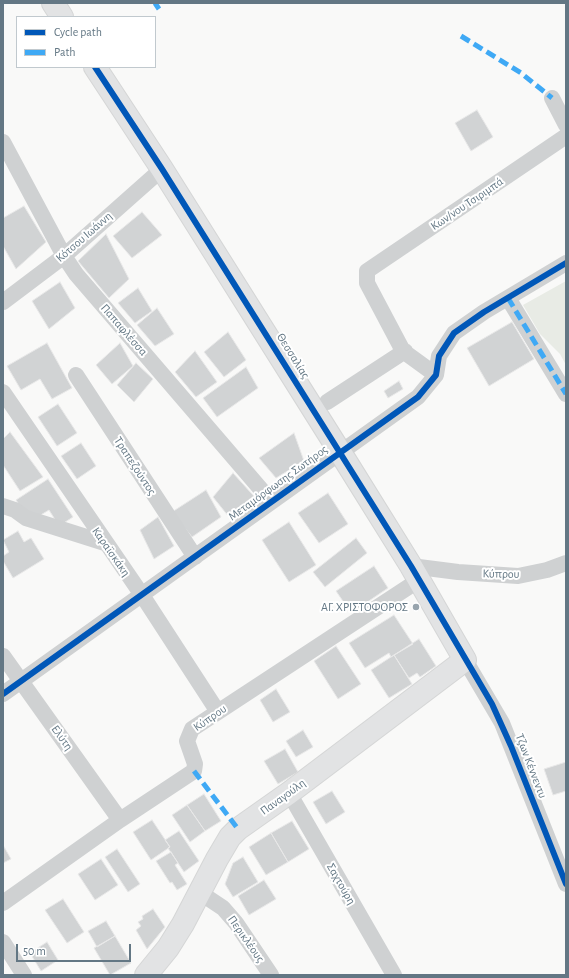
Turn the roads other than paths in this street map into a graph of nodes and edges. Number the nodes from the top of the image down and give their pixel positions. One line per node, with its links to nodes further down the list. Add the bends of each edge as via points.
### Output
1 (53, 3): 2 (street)
2 (61, 16)
3 (96, 68): 8 (street, Θεσσαλίας)
4 (552, 98): 5 (street)
5 (566, 125)
6 (566, 136): 13 (street, Κων/νου Τσιριμπά, via 367,271 367,283)
7 (3, 142): 9 (street, Παπαφλέσσα)
8 (162, 169): 9 (street, Κότσου Ιωάννη); 19 (street, Θεσσαλίας)
9 (64, 256): 12 (street, Κότσου Ιωάννη); 20 (street, Παπαφλέσσα, via 76,274)
10 (566, 263): 11 (street, Μεταμόρφωσης Σωτήρος)
11 (508, 298): 15 (street, Μεταμόρφωσης Σωτήρος, via 454,333 439,356); 17 (street)
12 (3, 302)
13 (405, 351): 15 (street); 18 (street)
14 (76, 375): 23 (street, Τραπεζούντος)
15 (436, 375): 19 (street, Μεταμόρφωσης Σωτήρος, via 418,397)
16 (3, 392): 22 (street, Καραϊσκάκη)
17 (566, 394)
18 (327, 402)
19 (340, 452): 20 (street, Μεταμόρφωσης Σωτήρος); 25 (street, Θεσσαλίας)
20 (271, 501): 23 (street, Μεταμόρφωσης Σωτήρος)
21 (3, 506): 22 (street, via 15,510 26,518)
22 (105, 543): 26 (street, Καραϊσκάκη)
23 (195, 557): 26 (street, Μεταμόρφωσης Σωτήρος)
24 (566, 563): 25 (street, Κύπρου, via 518,576 458,572)
25 (415, 573): 28 (street, Θεσσαλίας); 31 (street, Κύπρου)
26 (142, 595): 29 (street, Μεταμόρφωσης Σωτήρος); 31 (street, Καραϊσκάκη)
27 (3, 656): 29 (street, Ελύτη)
28 (465, 660): 32 (street, Παναγούλη); 34 (street, Τζων Κέννεντυ, via 502,723)
29 (21, 681): 30 (street, Μεταμόρφωσης Σωτήρος); 33 (street, Ελύτη)
30 (3, 694)
31 (218, 712): 33 (street, Κύπρου, via 192,729 189,734 188,745 195,764 194,771)
32 (289, 793): 35 (street, Παναγούλη, via 234,833); 41 (street, Σαχτούρη)
33 (120, 820): 36 (street, Κύπρου)
34 (566, 884)
35 (199, 892): 39 (street, Παναγούλη, via 168,948); 40 (street, Περικλέους, via 223,908)
36 (3, 903)
37 (3, 942): 38 (street)
38 (24, 975)
39 (146, 975)
40 (271, 975)
41 (394, 975)

